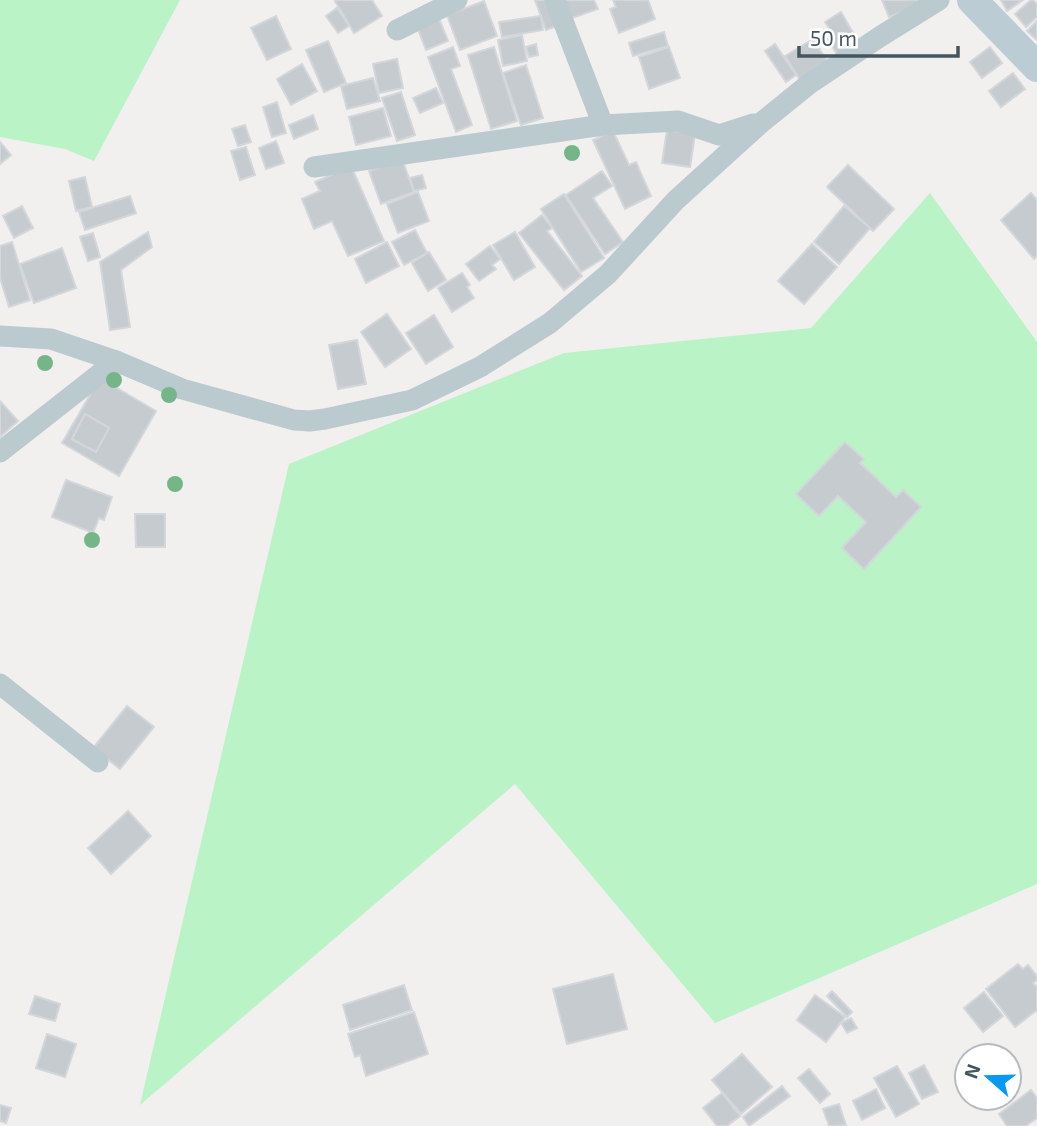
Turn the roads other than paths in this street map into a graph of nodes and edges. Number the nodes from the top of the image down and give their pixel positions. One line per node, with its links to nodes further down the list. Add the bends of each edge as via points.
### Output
1 (457, 0): 5 (street)
2 (555, 0): 8 (street)
3 (939, 0): 7 (street, via 809,84)
4 (972, 0): 6 (street)
5 (397, 30)
6 (1037, 67)
7 (762, 122): 8 (street, via 719,135 678,121); 11 (street, via 676,200 608,274 550,323 480,367 412,400 325,419 294,420 182,389)
8 (603, 125): 9 (street)
9 (314, 167)
10 (0, 336): 11 (street, via 51,339)
11 (116, 361): 12 (street)
12 (0, 452)
13 (0, 684): 14 (street)
14 (98, 762)

